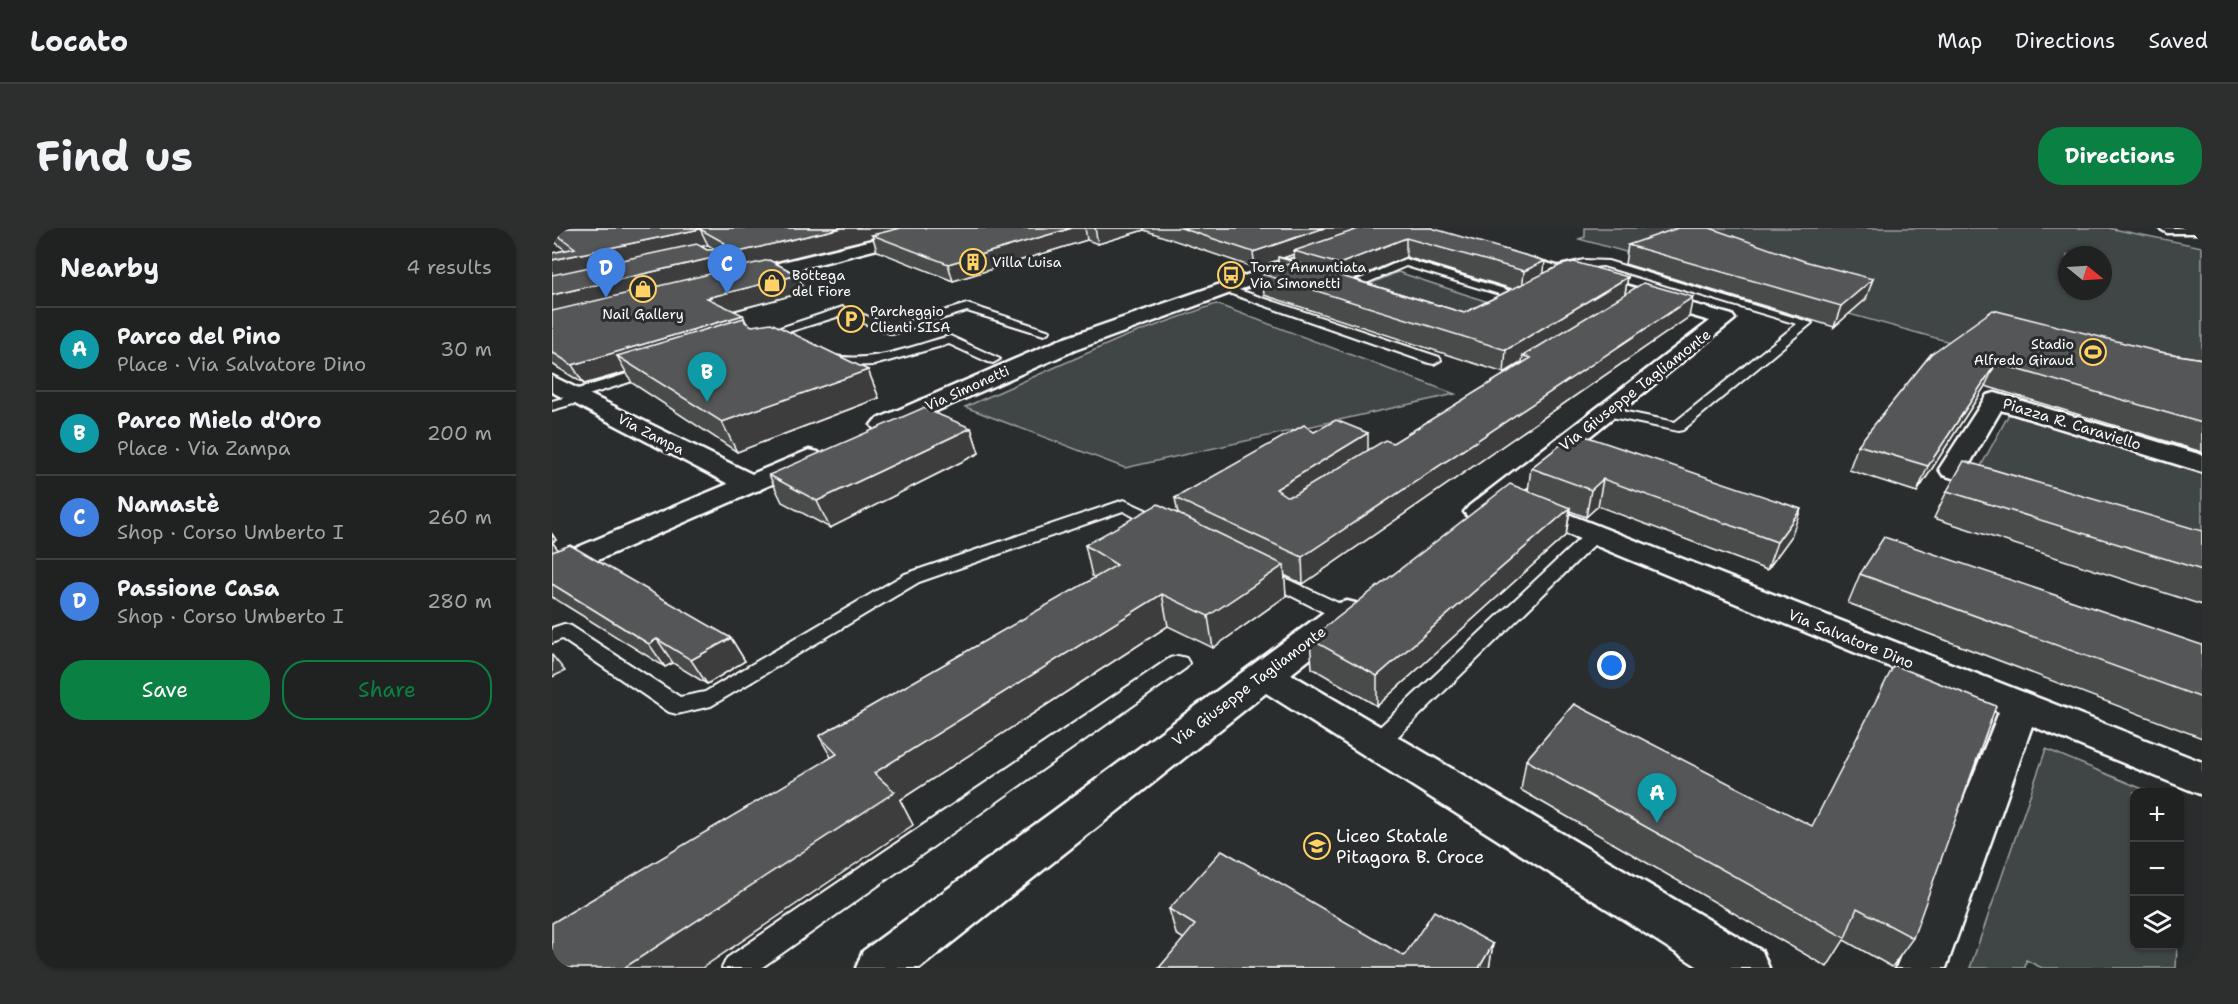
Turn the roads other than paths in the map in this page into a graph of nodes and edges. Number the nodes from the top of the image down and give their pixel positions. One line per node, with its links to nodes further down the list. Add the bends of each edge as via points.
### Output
1 (942, 228): 8 (street, via 909,232)
2 (2202, 228): 3 (street)
3 (2171, 229)
4 (1330, 250): 6 (street, Via Simonetti)
5 (1484, 250): 7 (street, Via Giuseppe Tagliamonte)
6 (1275, 270): 9 (lane); 10 (street, Via Simonetti)
7 (1559, 275): 11 (street, Via Giuseppe Tagliamonte); 24 (lane, via 1584,262 1604,263 1806,323 1678,428)
8 (737, 276)
9 (1300, 278)
10 (1224, 288): 21 (lane); 25 (street, Via Simonetti, via 1067,345)
11 (1641, 295): 14 (lane); 24 (street, Via Giuseppe Tagliamonte, via 1725,319)
12 (1361, 298): 13 (lane, via 1334,289 1405,262 1527,296)
13 (1503, 309)
14 (1619, 309)
15 (1044, 331): 17 (lane, via 967,307 892,330 843,311)
16 (788, 342): 18 (lane)
17 (742, 343)
18 (758, 349)
19 (813, 350): 20 (lane, via 829,359 866,362 950,340)
20 (993, 359)
21 (1434, 360)
22 (665, 372): 23 (lane)
23 (568, 397): 28 (street, Via Zampa)
24 (1607, 412): 30 (street, Via Giuseppe Tagliamonte)
25 (861, 435)
26 (829, 450): 28 (street)
27 (2202, 464): 29 (street, Piazza R. Caraviello, via 1995,400 1953,469)
28 (750, 484): 35 (street)
29 (2021, 491)
30 (1500, 496): 31 (street, Via Giuseppe Tagliamonte); 33 (street, Via Salvatore Dino)
31 (1454, 532)
32 (1186, 536): 37 (lane, via 1124,505 912,578 711,698 677,706 564,631)
33 (1593, 536): 40 (street, Via Salvatore Dino); 41 (lane)
34 (1249, 567): 36 (lane)
35 (552, 570)
36 (1358, 604): 39 (street, Via Giuseppe Tagliamonte)
37 (552, 636)
38 (1178, 663): 43 (lane)
39 (1265, 675): 41 (street); 44 (street, Via Giuseppe Tagliamonte)
40 (2020, 708): 42 (street, Via Salvatore Dino); 46 (street)
41 (1377, 743): 45 (street)
42 (2202, 779)
43 (737, 968)
44 (881, 968)
45 (1744, 968)
46 (1921, 968)

